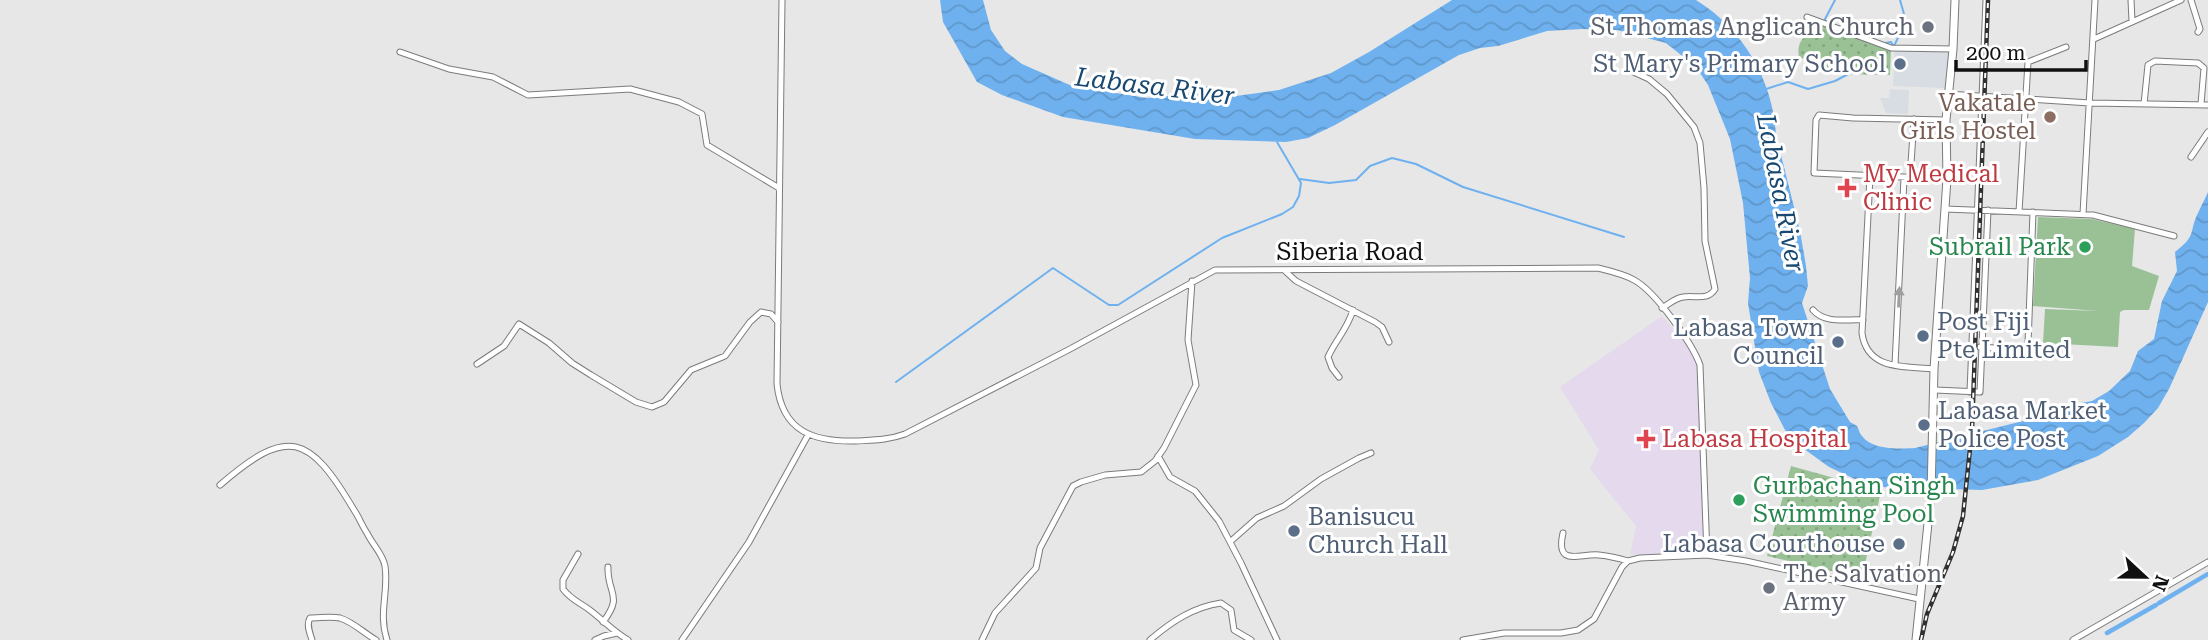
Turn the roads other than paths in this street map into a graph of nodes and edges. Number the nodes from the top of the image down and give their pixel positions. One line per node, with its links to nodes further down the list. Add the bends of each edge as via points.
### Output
1 (782, 0): 29 (street)
2 (1955, 0): 13 (main road)
3 (1986, 0): 17 (street)
4 (2095, 0): 11 (street)
5 (2131, 0): 9 (street)
6 (2181, 0): 9 (street)
7 (2191, 0): 10 (street, via 2200,24)
8 (1807, 17): 13 (street, via 1891,48)
9 (2132, 21): 11 (street)
10 (2198, 32)
11 (2094, 39): 19 (street)
12 (2066, 47): 18 (street, via 2028,62)
13 (1953, 49): 16 (main road)
14 (400, 52): 29 (street, via 449,69 493,77 528,95 630,89 679,102 702,114 707,145)
15 (1627, 69): 39 (street, via 1667,94 1694,127 1700,143 1705,241 1715,289 1707,297 1683,297)
16 (1947, 94): 17 (street); 23 (main road)
17 (1982, 97): 18 (street); 31 (street)
18 (2026, 98): 19 (street); 33 (street)
19 (2090, 103): 20 (street); 35 (street)
20 (2144, 104): 21 (street); 21 (street, via 2148,65 2155,61 2202,65)
21 (2205, 105)
22 (1914, 119): 23 (street); 26 (street, via 1819,115 1814,173); 27 (street)
23 (1946, 120): 28 (main road)
24 (2208, 132): 25 (street)
25 (2191, 157)
26 (1870, 176): 27 (street); 42 (street)
27 (1907, 178): 28 (street); 47 (street, one-way to 27)
28 (1947, 179): 30 (main road)
29 (779, 188): 43 (street)
30 (1945, 209): 31 (street); 48 (main road)
31 (1979, 210): 32 (street); 51 (street)
32 (1987, 210): 33 (street); 45 (street)
33 (2019, 212): 34 (street)
34 (2034, 212): 35 (street); 45 (street, via 2028,344 2023,350)
35 (2083, 214): 36 (street)
36 (2174, 236)
37 (1283, 270): 38 (street, Siberia Road, via 1215,270); 39 (street, Siberia Road, via 1598,268 1635,280); 40 (street)
38 (1192, 281): 52 (street, Siberia Road, via 905,434 841,441); 54 (street, via 1188,340 1196,385)
39 (1662, 308): 59 (street, Siberia Road, via 1695,351 1700,365)
40 (1353, 310): 44 (street, via 1382,327); 49 (street, via 1328,357)
41 (1813, 310): 42 (street, via 1827,319)
42 (1863, 320): 47 (street, via 1863,343 1873,357)
43 (778, 322): 46 (street, via 761,312 725,356 691,370 663,402 652,407 581,369 519,324 504,346); 52 (street, via 778,393 791,419)
44 (1389, 342)
45 (1980, 347): 51 (street, via 1980,392)
46 (477, 364)
47 (1895, 365): 48 (street)
48 (1934, 369): 50 (main road)
49 (1339, 377)
50 (1935, 390): 51 (street); 63 (main road, via 1931,494)
51 (1970, 392)
52 (808, 435): 71 (street, via 749,542)
53 (1371, 453): 57 (street, via 1257,518)
54 (1158, 456): 57 (street, via 1170,477 1203,500); 72 (street, via 1141,472 1105,475 1073,486 1040,548 1036,568 995,613)
55 (220, 485): 68 (street, via 272,448 299,446 326,467 385,565 382,620)
56 (1563, 533): 60 (street, via 1566,555 1596,554)
57 (1231, 541): 75 (street)
58 (578, 554): 64 (street, via 563,580 563,589)
59 (1707, 555): 60 (street); 63 (street)
60 (1628, 561): 76 (street, via 1594,619 1578,630)
61 (2208, 562): 78 (street)
62 (608, 567): 64 (street, via 615,601)
63 (1919, 599): 77 (main road)
64 (603, 622): 65 (street)
65 (617, 634): 69 (street); 70 (street)
66 (312, 640): 67 (street, via 310,618 329,617 350,623)
67 (376, 640)
68 (387, 640)
69 (595, 640)
70 (628, 640)
71 (682, 640)
72 (982, 640)
73 (1150, 640): 74 (street, via 1187,613 1221,603 1231,610 1234,630)
74 (1251, 640)
75 (1277, 640)
76 (1463, 640)
77 (1916, 640)
78 (2073, 640)

